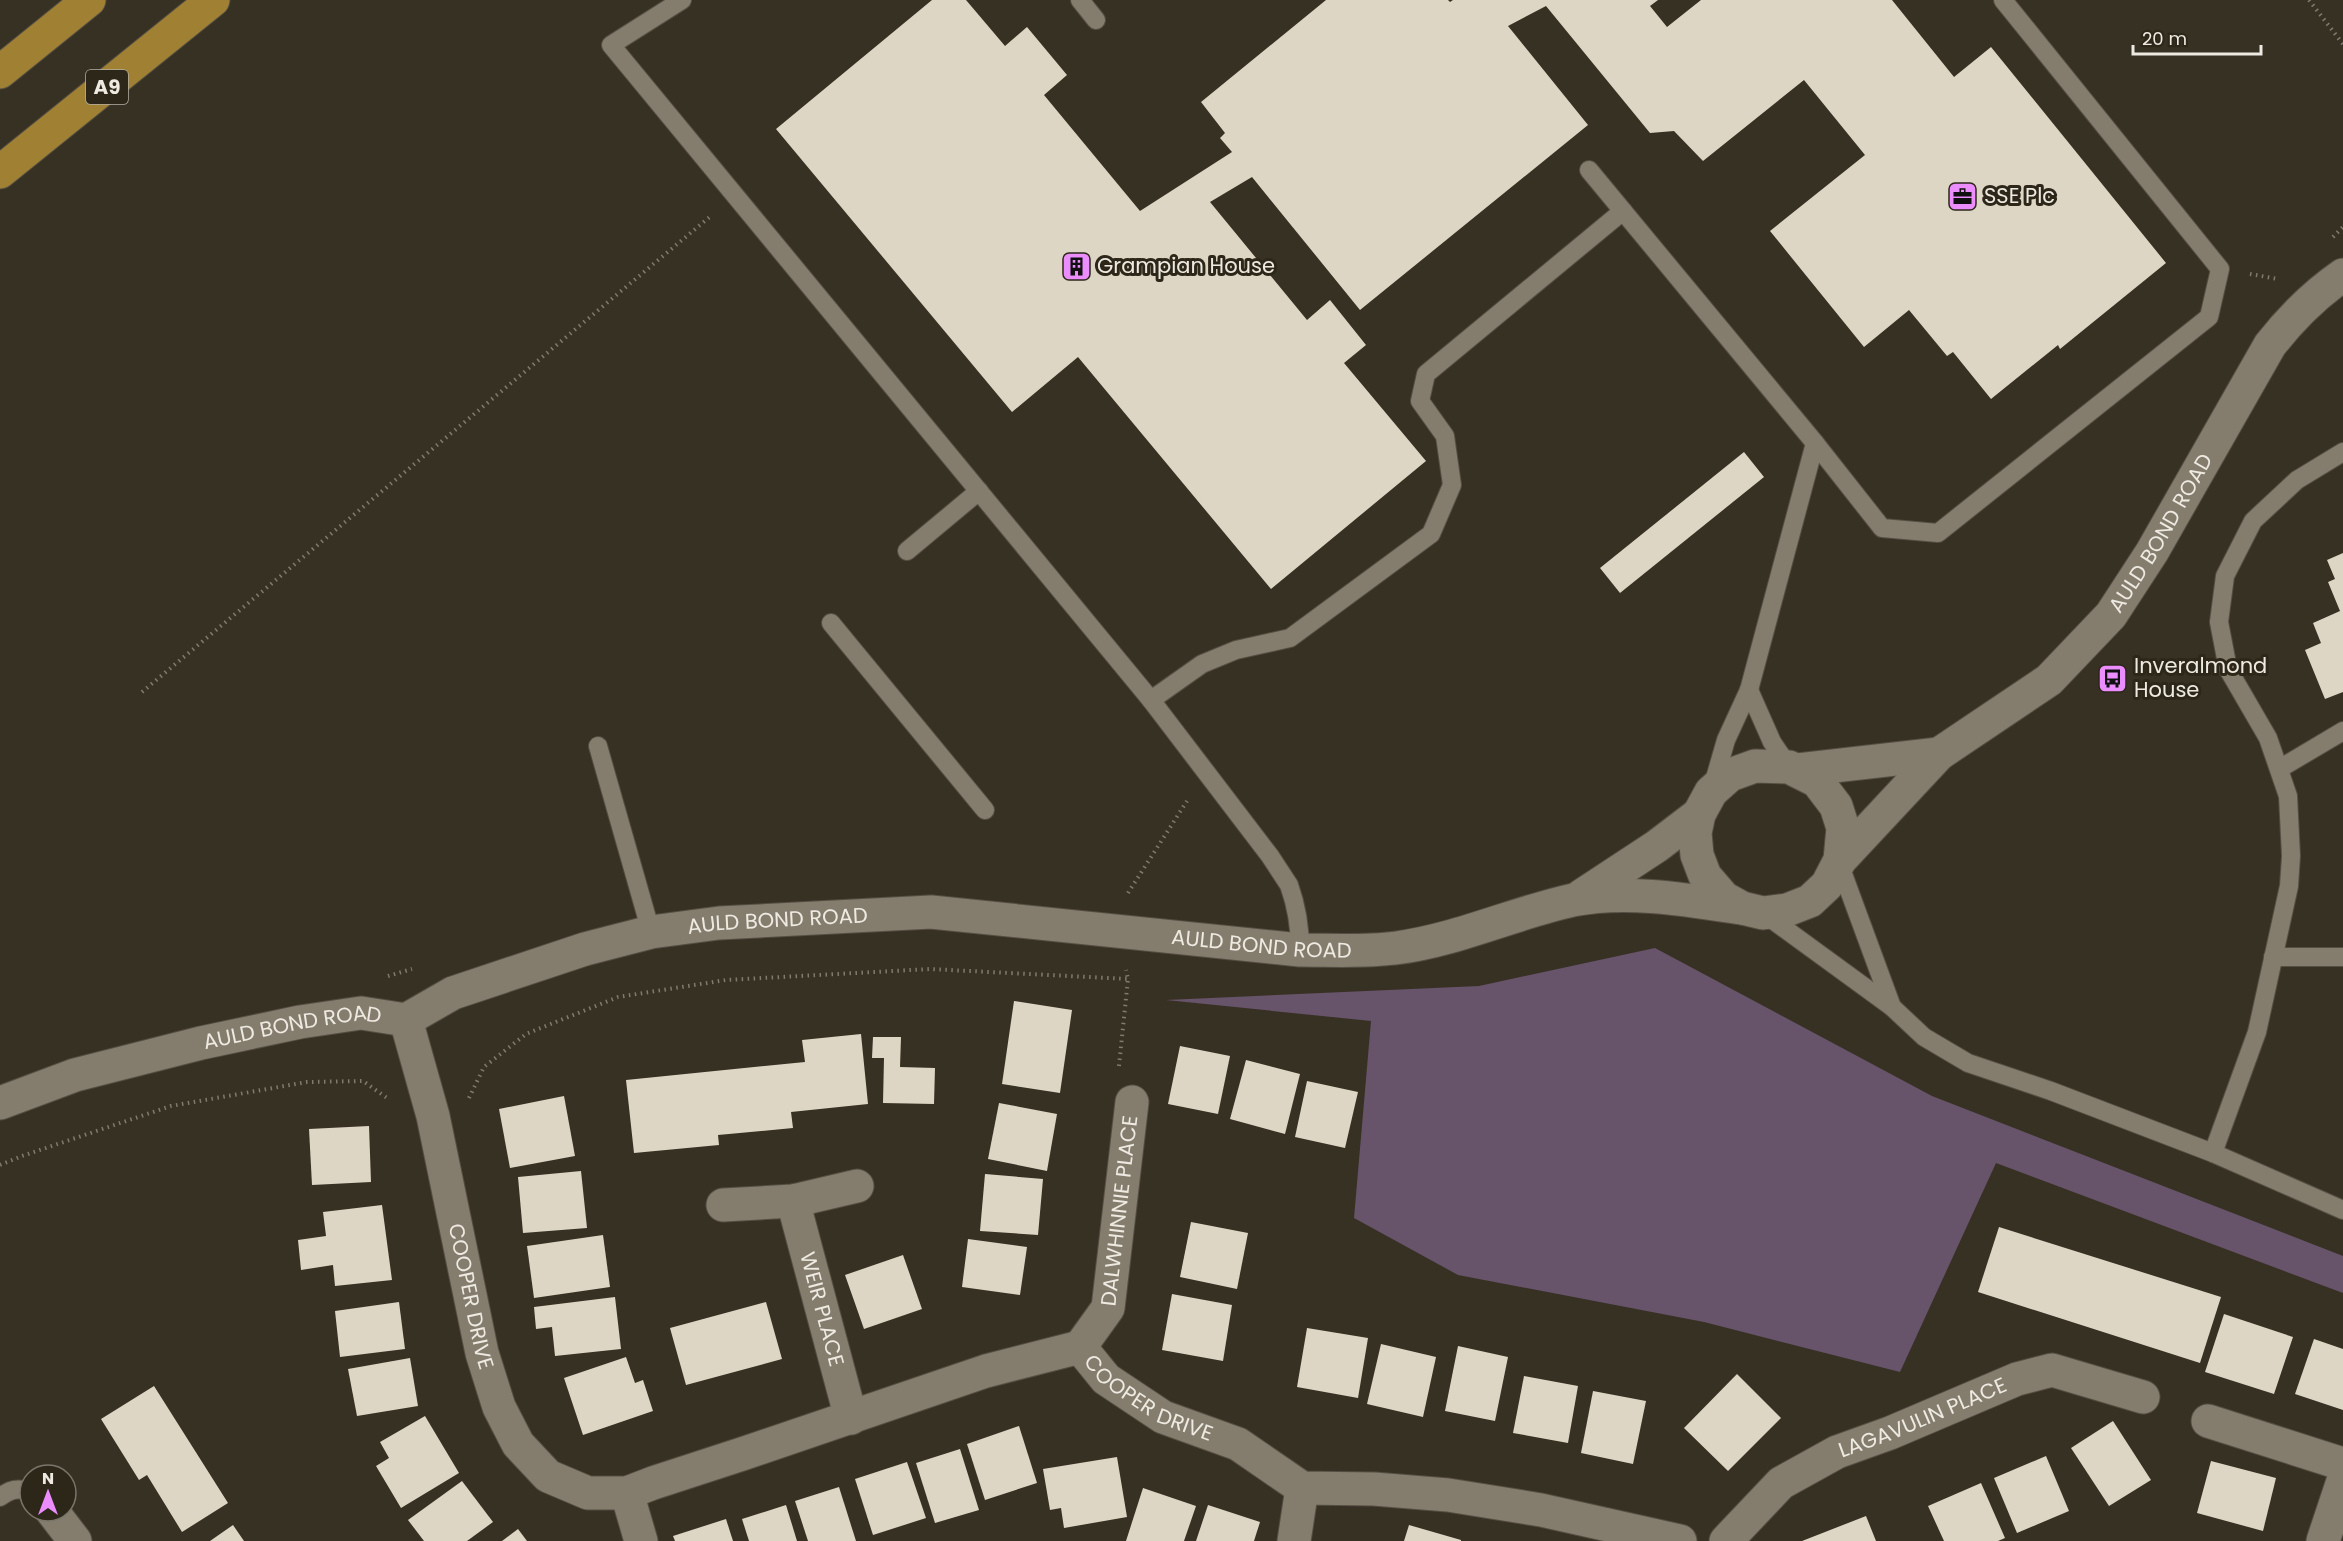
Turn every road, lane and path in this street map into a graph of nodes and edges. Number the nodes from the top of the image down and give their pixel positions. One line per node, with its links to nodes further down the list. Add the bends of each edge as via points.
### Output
1 (89, 0): 9 (highway)
2 (213, 0): 11 (highway, A9)
3 (682, 0): 12 (lane, via 611,45)
4 (1080, 0): 7 (lane)
5 (2003, 0): 16 (lane)
6 (2309, 0): 8 (path)
7 (1096, 20)
8 (2343, 44)
9 (0, 72)
10 (1589, 170): 13 (lane)
11 (0, 172)
12 (735, 195): 21 (lane); 25 (path)
13 (1623, 211): 19 (lane); 26 (lane, via 1426,374 1420,401 1444,436 1452,485 1431,534 1290,638 1236,650 1202,664)
14 (2343, 227): 15 (path)
15 (2329, 241)
16 (2220, 269): 18 (path); 19 (lane, via 2209,317 1938,533 1882,528)
17 (2343, 275): 29 (street, AULD BOND ROAD, via 2316,294 2270,345 2152,552 2111,615 2049,680)
18 (2280, 280)
19 (1815, 443): 24 (lane)
20 (2343, 452): 31 (lane, via 2297,480 2253,521 2225,576 2219,622 2228,669 2268,738)
21 (979, 491): 22 (lane); 26 (lane)
22 (907, 551)
23 (831, 622): 34 (lane)
24 (1749, 690): 30 (lane, via 1772,742); 33 (lane, via 1726,740)
25 (142, 692)
26 (1151, 700): 32 (lane)
27 (2343, 731): 31 (lane)
28 (598, 746): 39 (lane)
29 (1939, 754): 30 (street, AULD BOND ROAD); 35 (street, AULD BOND ROAD)
30 (1793, 768): 33 (street, AULD BOND ROAD, via 1755,766 1730,775); 35 (street, AULD BOND ROAD, via 1817,782 1836,806 1843,828)
31 (2279, 769): 41 (lane, via 2288,796 2291,856 2289,886)
32 (1213, 780): 38 (path, via 1188,800 1121,903); 40 (lane, via 1289,885 1300,926)
33 (1705, 803): 36 (street, AULD BOND ROAD, via 1648,853); 37 (street, via 1695,834 1696,855 1705,876 1724,898)
34 (985, 810)
35 (1840, 862): 37 (street, AULD BOND ROAD, via 1827,885 1810,901 1787,910); 44 (lane)
36 (1575, 900): 37 (street, AULD BOND ROAD, via 1631,896); 40 (street, AULD BOND ROAD, via 1397,948)
37 (1752, 910): 44 (lane)
38 (1119, 931): 39 (street, AULD BOND ROAD, via 931,912 719,923); 40 (street, AULD BOND ROAD); 43 (path)
39 (651, 932): 45 (street, AULD BOND ROAD, via 585,949 453,993)
40 (1300, 950)
41 (2273, 957): 42 (lane); 49 (lane, via 2257,1032)
42 (2343, 957)
43 (1128, 979): 46 (path, via 1116,1087); 48 (path, via 930,969 726,980 618,997 526,1034 484,1067 465,1108)
44 (1892, 1007): 49 (lane, via 1924,1037 1968,1063)
45 (406, 1020): 47 (street, AULD BOND ROAD, via 361,1013 300,1022 75,1075); 48 (street, COOPER DRIVE)
46 (1132, 1102): 55 (street, DALWHINNIE PLACE, via 1108,1308)
47 (0, 1103)
48 (433, 1116): 50 (path, via 406,1112 363,1081 307,1082 171,1106); 63 (street, COOPER DRIVE, via 482,1353 499,1407 518,1444 548,1476 588,1493)
49 (2213, 1153): 54 (lane)
50 (0, 1165)
51 (857, 1186): 52 (street)
52 (793, 1201): 53 (street); 57 (street, WEIR PLACE)
53 (723, 1206)
54 (2343, 1210)
55 (1080, 1347): 57 (street, COOPER DRIVE, via 986,1371); 62 (street, COOPER DRIVE, via 1106,1379 1163,1417 1238,1443)
56 (2143, 1397): 70 (street, LAGAVULIN PLACE, via 2052,1370 2017,1379 1837,1452 1781,1483)
57 (851, 1418): 63 (street, COOPER DRIVE)
58 (2208, 1421): 59 (street)
59 (2343, 1464)
60 (2343, 1482): 71 (street)
61 (18, 1488): 64 (lane)
62 (1302, 1488): 68 (street); 69 (street, via 1448,1495 1541,1510)
63 (627, 1493): 67 (street)
64 (0, 1497)
65 (61, 1523): 66 (street)
66 (75, 1541)
67 (641, 1541)
68 (1294, 1541)
69 (1680, 1541)
70 (1726, 1541)
71 (2323, 1541)

